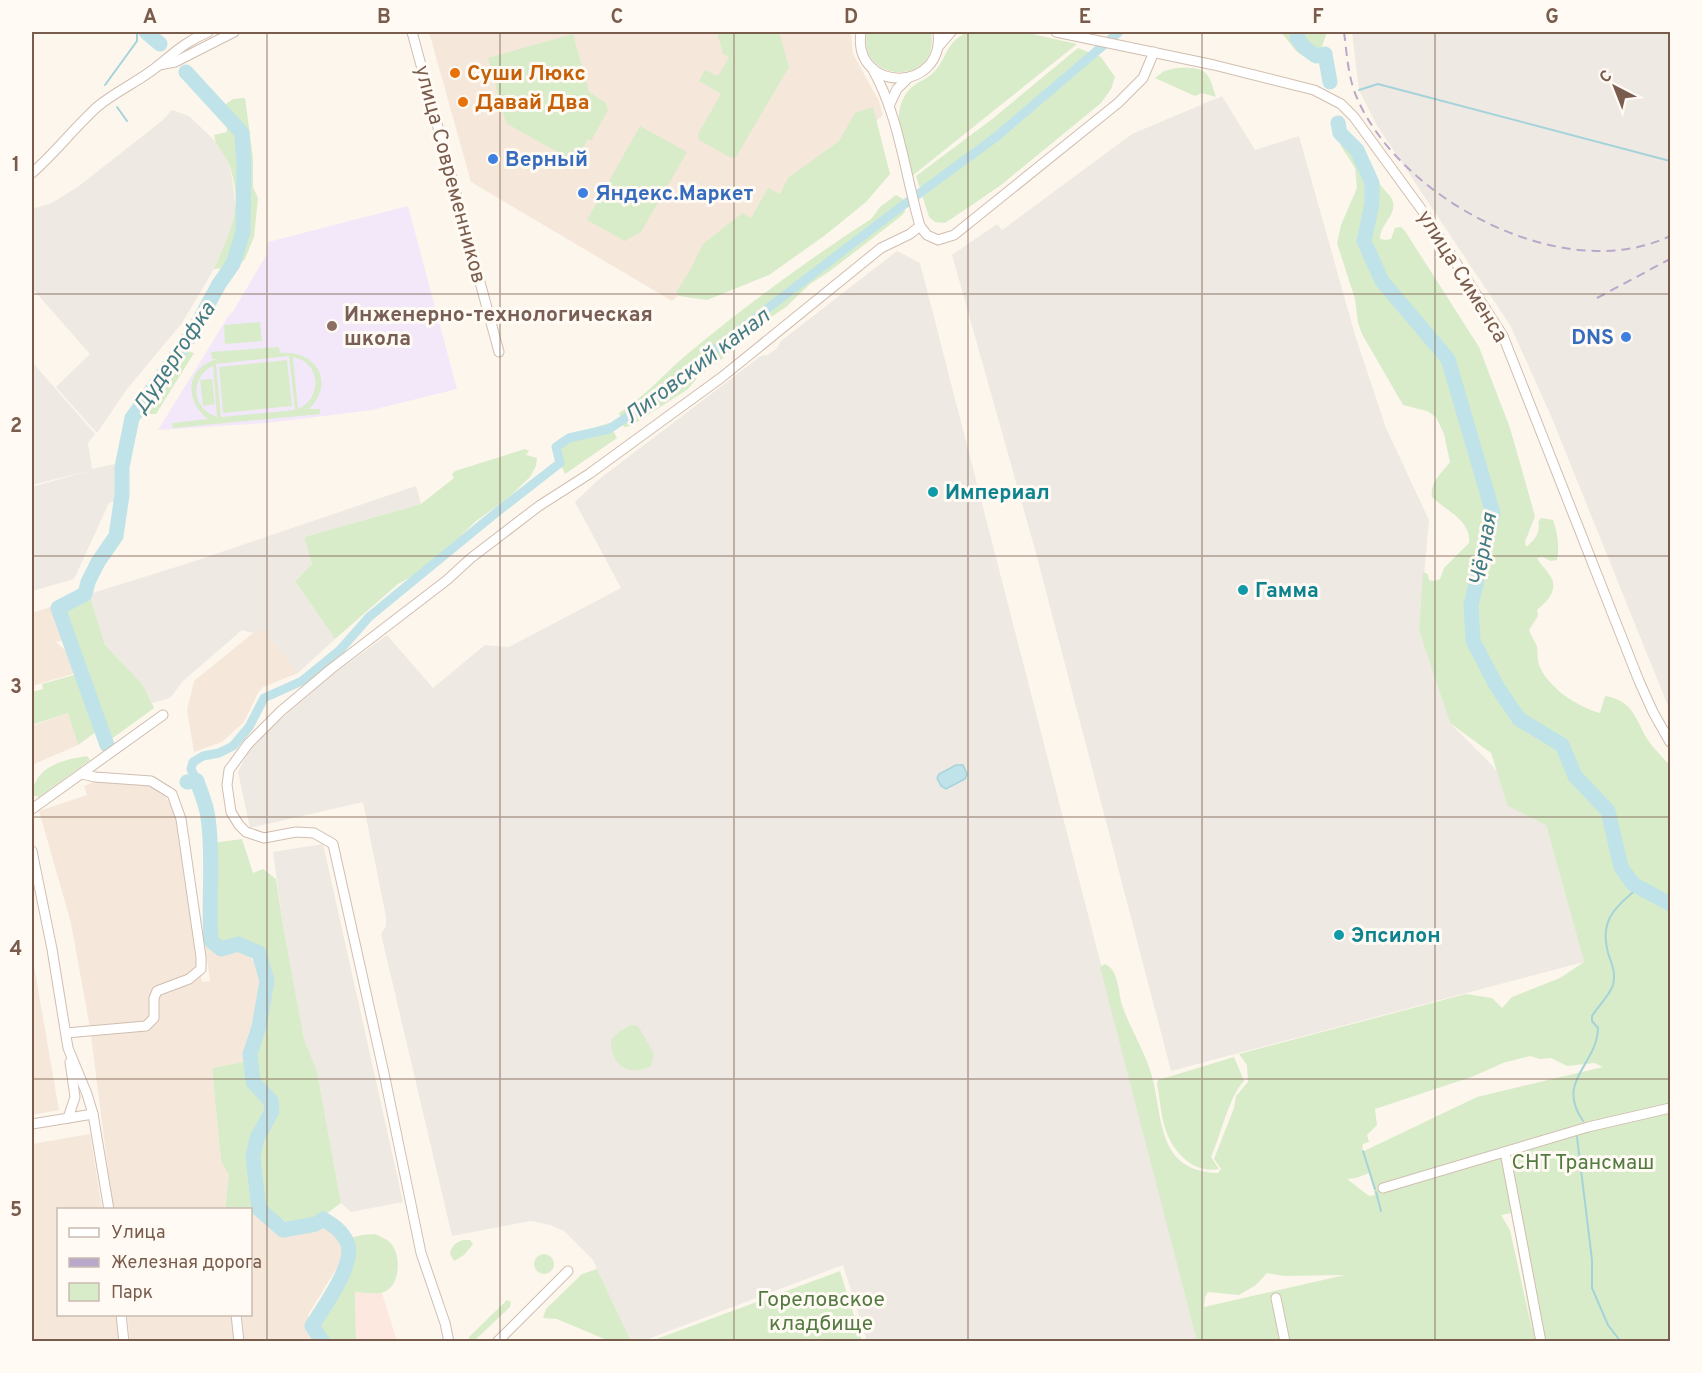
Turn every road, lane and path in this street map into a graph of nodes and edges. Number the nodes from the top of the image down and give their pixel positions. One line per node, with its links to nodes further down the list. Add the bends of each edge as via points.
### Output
1 (208, 32): 10 (street, via 189,41)
2 (234, 32): 10 (street, via 175,62)
3 (412, 32): 16 (street, улица Современников)
4 (861, 32): 11 (street, via 861,48)
5 (938, 32): 8 (street)
6 (951, 32): 8 (street)
7 (1056, 32): 9 (street, улица Сименса)
8 (938, 47): 12 (street, via 927,67)
9 (1154, 52): 15 (street, via 1143,78 1118,103 954,235 932,238); 18 (street, улица Сименса, via 1314,90 1341,104 1353,117 1424,213 1503,336 1639,681)
10 (159, 65): 14 (street, via 98,107)
11 (872, 68): 12 (street, via 885,76); 13 (street)
12 (908, 78): 13 (street)
13 (889, 106): 15 (street)
14 (32, 173)
15 (920, 226): 37 (street, via 881,248 722,376 471,558 281,711 229,770 231,812 246,832 264,838 296,832 314,834 333,844 421,1253)
16 (500, 352)
17 (163, 715): 19 (street)
18 (1671, 742)
19 (82, 774): 20 (street); 22 (street, via 150,781 172,794 181,819 201,969 157,991 154,1018 146,1026)
20 (32, 809)
21 (32, 851): 22 (street)
22 (66, 1033): 23 (street)
23 (68, 1048): 25 (street); 26 (street, via 75,1097)
24 (1671, 1108): 28 (street)
25 (93, 1114): 26 (street); 30 (street)
26 (68, 1118): 27 (street)
27 (32, 1124)
28 (1505, 1152): 29 (street); 40 (street)
29 (1383, 1188)
30 (109, 1208)
31 (568, 1271): 38 (street)
32 (1276, 1298): 39 (street)
33 (122, 1316): 35 (street)
34 (236, 1316): 36 (street)
35 (124, 1341)
36 (239, 1341)
37 (449, 1341)
38 (498, 1341)
39 (1285, 1341)
40 (1541, 1341)

